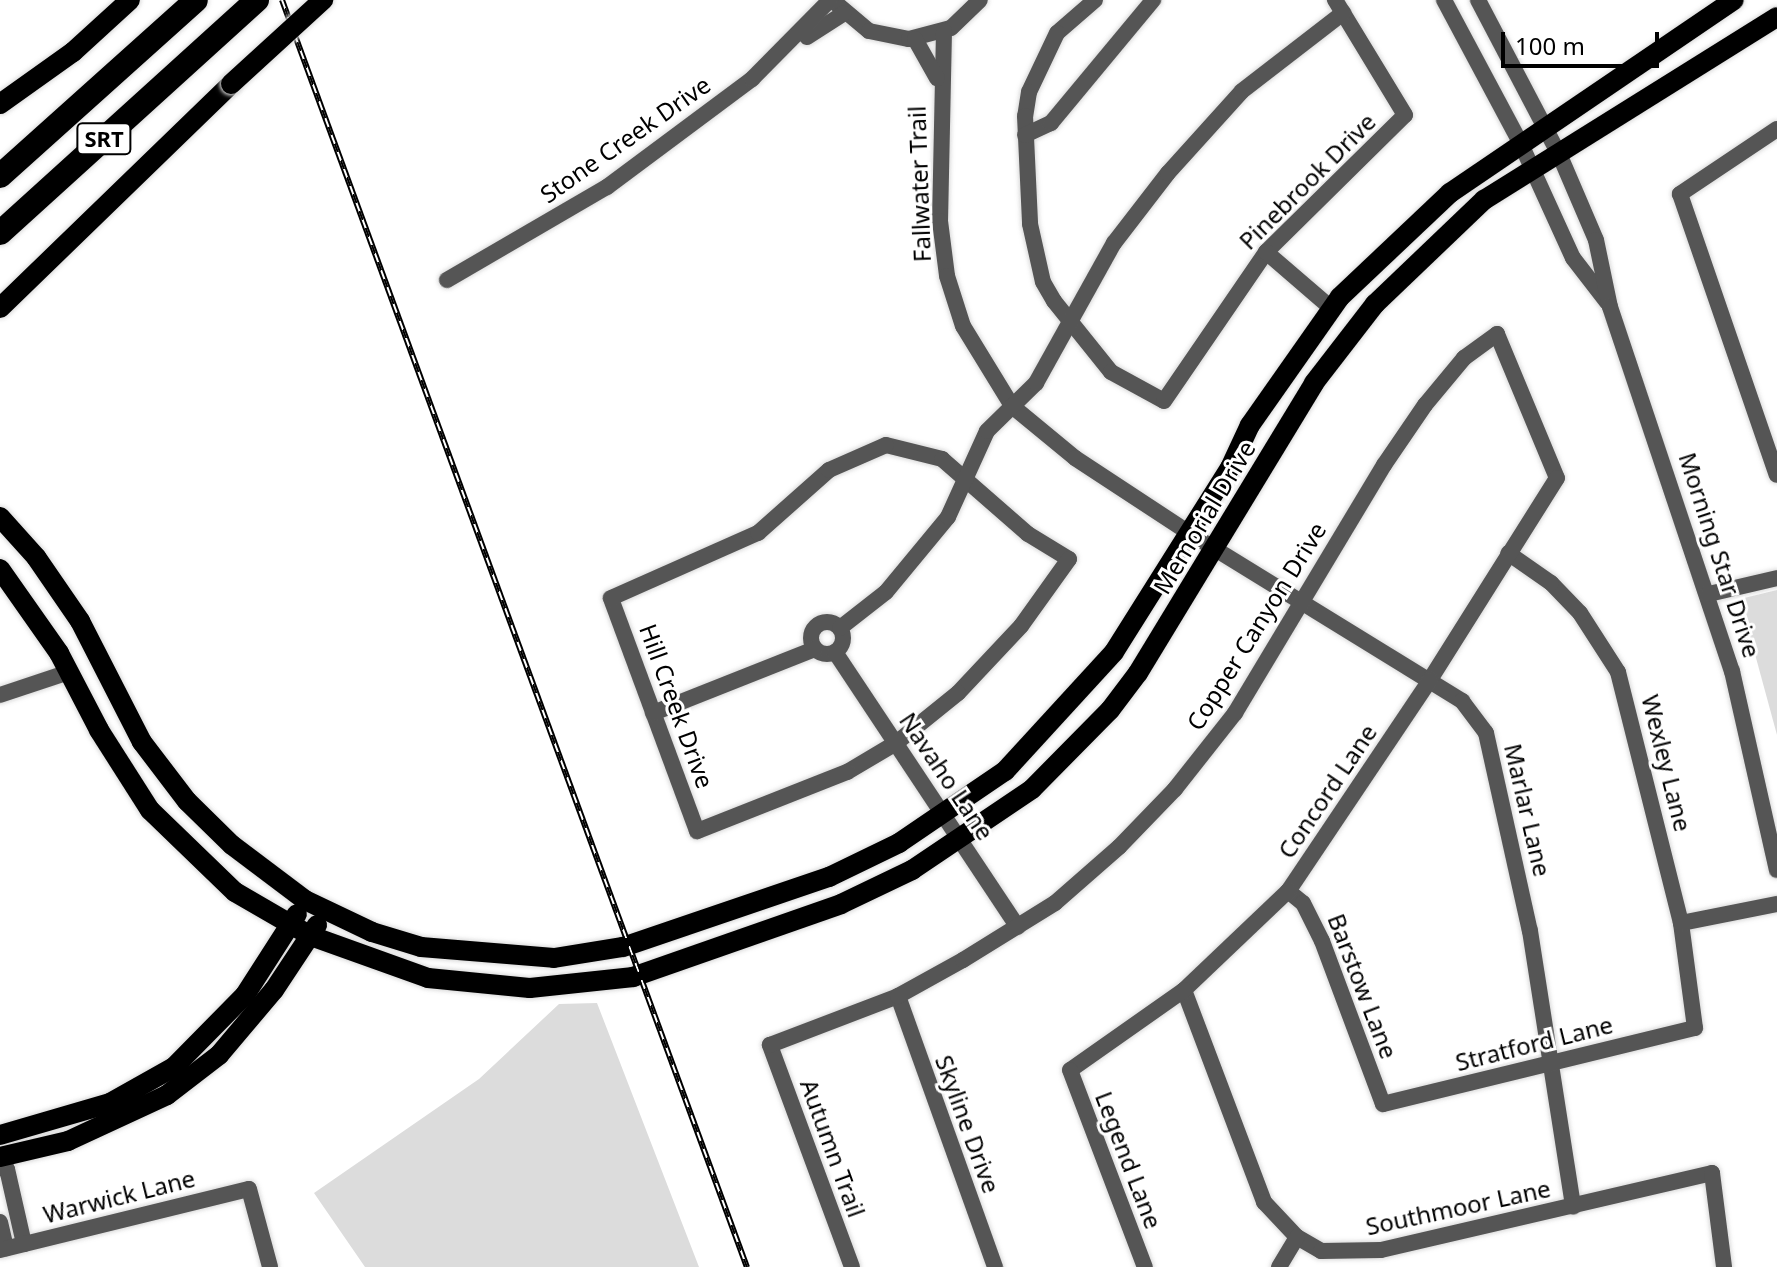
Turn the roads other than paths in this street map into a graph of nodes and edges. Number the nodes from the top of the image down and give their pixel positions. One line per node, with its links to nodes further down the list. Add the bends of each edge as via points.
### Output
1 (130, 0): 19 (main road, via 73,52)
2 (257, 0): 27 (highway, SRT)
3 (323, 0): 31 (main road, bridge)
4 (831, 0): 13 (street); 17 (street, Stone Creek Drive)
5 (980, 0): 15 (street)
6 (1095, 0): 22 (street, via 1057,33 1043,56 1029,92)
7 (1153, 0): 22 (street, via 1051,123)
8 (1444, 0): 23 (street, Morning Star Drive)
9 (1478, 0): 20 (street, Morning Star Drive)
10 (1734, 0): 20 (main road, Memorial Drive)
11 (193, 3): 26 (highway, SRT)
12 (1339, 7): 28 (street, Pinebrook Drive, via 1405,115); 33 (street, via 1242,91 1189,150 1114,243)
13 (843, 14): 16 (street, via 869,31); 17 (street, Stone Creek Drive)
14 (1777, 17): 24 (main road, Memorial Drive)
15 (944, 31): 16 (street); 18 (street, Fallwater Trail)
16 (915, 39): 18 (street, Fallwater Trail)
17 (782, 53): 29 (street, Stone Creek Drive, via 607,187)
18 (940, 87): 34 (street, Fallwater Trail, via 940,221 947,276 963,326)
19 (0, 104)
20 (1546, 128): 23 (main road, Memorial Drive); 24 (street, Morning Star Drive)
21 (1777, 129): 35 (street, via 1680,194)
22 (1025, 135): 33 (street, via 1030,224 1043,282)
23 (1521, 144): 25 (street, Morning Star Drive); 32 (main road, Memorial Drive, via 1406,231)
24 (1560, 156): 25 (main road, Memorial Drive); 30 (street, Morning Star Drive, via 1596,240)
25 (1535, 172): 30 (street, Morning Star Drive, via 1573,258); 40 (main road, Memorial Drive, via 1484,200 1375,304 1314,383)
26 (0, 176)
27 (0, 233)
28 (1266, 252): 32 (street); 33 (street, Pinebrook Drive, via 1164,401 1111,372)
29 (447, 280)
30 (1610, 307): 44 (street, Morning Star Drive)
31 (0, 308)
32 (1331, 308): 39 (main road, Memorial Drive, via 1250,425)
33 (1071, 316): 34 (street, via 1036,383)
34 (1012, 406): 37 (street, via 987,431); 39 (street, Fallwater Trail, via 1075,458)
35 (1777, 475)
36 (1557, 478): 41 (street, Concord Lane); 45 (street, Copper Canyon Drive, via 1497,334 1464,358 1425,405)
37 (968, 480): 46 (street, via 948,517 886,592); 53 (street, Hill Creek Drive, via 942,459 915,449 886,445 854,455 758,533 611,598); 54 (street, via 1028,534 1069,559 1021,626 979,671)
38 (0, 517): 49 (main road, Memorial Drive, via 36,557)
39 (1189, 533): 40 (street, Marlar Lane); 55 (main road, Memorial Drive, via 1114,652 1084,689 1005,771)
40 (1214, 550): 45 (street, Marlar Lane); 56 (main road, Memorial Drive, via 1110,710 1032,789)
41 (1508, 553): 51 (street, Concord Lane); 62 (street, Wexley Lane, via 1551,583 1580,613 1618,672)
42 (0, 569): 50 (main road, Memorial Drive)
43 (1777, 578): 44 (street)
44 (1709, 594): 57 (street, Morning Star Drive)
45 (1301, 604): 51 (street, Marlar Lane); 64 (street, Copper Canyon Drive, via 1235,713 1175,789 1088,876)
46 (840, 628): 47 (street, via 826,621 815,626 810,638); 48 (street, via 842,644)
47 (815, 649): 48 (street); 53 (street)
48 (835, 652): 54 (street, Navaho Lane)
49 (97, 655): 50 (main road); 59 (main road, Memorial Drive, via 142,742 187,801 232,845)
50 (69, 672): 52 (street); 63 (main road, Memorial Drive, via 150,810 235,892)
51 (1430, 680): 58 (street, Concord Lane); 70 (street, Marlar Lane, via 1471,710 1486,733 1530,931)
52 (0, 695)
53 (653, 713): 54 (street, Hill Creek Drive, via 697,831 796,795)
54 (896, 743): 55 (street, Navaho Lane)
55 (946, 815): 56 (street, Navaho Lane); 61 (main road, Memorial Drive, via 829,877 623,947 554,958 421,947)
56 (961, 839): 64 (street, Navaho Lane); 65 (main road, Memorial Drive, via 841,904 633,977 530,988 479,985 428,978)
57 (1777, 870)
58 (1288, 891): 66 (street, Concord Lane); 73 (street, Barstow Lane, via 1303,903 1322,941)
59 (305, 900): 61 (main road, Memorial Drive); 63 (main road)
60 (1777, 904): 62 (street)
61 (325, 911): 65 (main road)
62 (1681, 923): 68 (street, Wexley Lane)
63 (290, 926): 65 (main road, Memorial Drive); 72 (main road, via 236,1005)
64 (1018, 927): 67 (street, Copper Canyon Drive)
65 (311, 936): 72 (main road, via 228,1045)
66 (1184, 990): 71 (street, Concord Lane); 79 (street, Southmoor Lane, via 1264,1202)
67 (898, 996): 69 (street, Copper Canyon Drive); 85 (street, Skyline Drive)
68 (1695, 1028): 70 (street, Stratford Lane)
69 (770, 1045): 84 (street, Autumn Trail)
70 (1552, 1064): 73 (street, Stratford Lane); 77 (street, Marlar Lane)
71 (1070, 1070): 82 (street, Legend Lane)
72 (166, 1084): 74 (main road); 75 (main road, via 118,1122)
73 (1383, 1104)
74 (7, 1133): 75 (main road)
75 (10, 1155)
76 (0, 1168): 80 (street, via 7,1169)
77 (1573, 1207): 79 (street, Southmoor Lane, via 1350,1254 1321,1251); 87 (street, Southmoor Lane, via 1712,1173)
78 (0, 1222): 81 (street)
79 (1297, 1237): 86 (street)
80 (24, 1244): 81 (street, Warwick Lane); 83 (street, Warwick Lane, via 249,1189)
81 (3, 1249)
82 (1140, 1265)
83 (270, 1267)
84 (852, 1267)
85 (995, 1267)
86 (1279, 1267)
87 (1724, 1267)

